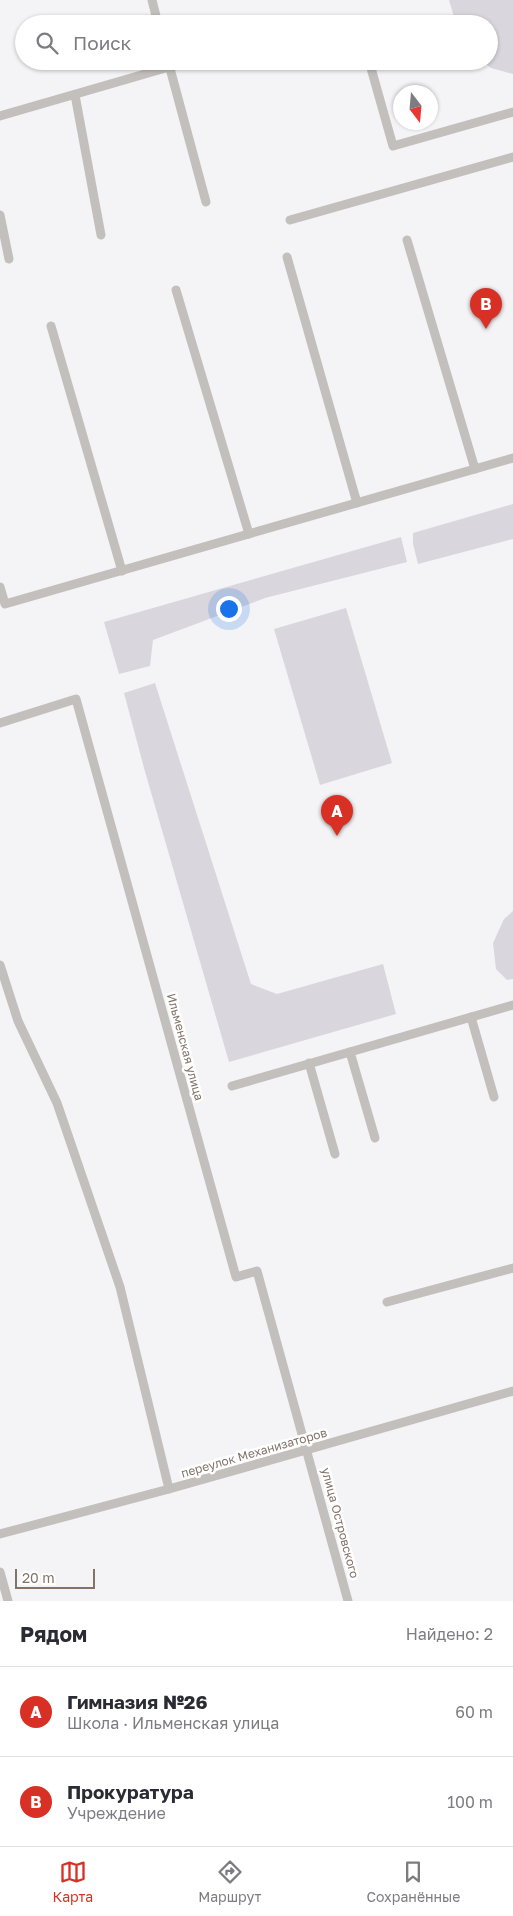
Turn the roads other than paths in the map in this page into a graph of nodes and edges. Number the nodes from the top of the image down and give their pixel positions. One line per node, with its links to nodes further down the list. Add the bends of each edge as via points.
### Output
1 (152, 0): 2 (street)
2 (156, 15)
3 (151, 70): 6 (street)
4 (171, 70): 10 (street)
5 (372, 70): 7 (street, via 393,146)
6 (75, 95): 8 (street); 13 (street)
7 (513, 112)
8 (0, 116)
9 (513, 157): 12 (street)
10 (206, 202)
11 (0, 215): 16 (street)
12 (290, 220)
13 (101, 235)
14 (407, 240): 20 (street)
15 (286, 257): 21 (street)
16 (9, 259)
17 (176, 290): 22 (street)
18 (51, 326): 23 (street)
19 (513, 458): 20 (street)
20 (475, 469): 21 (street)
21 (357, 503): 22 (street)
22 (249, 534): 23 (street)
23 (122, 570): 24 (street, via 5,604)
24 (0, 587)
25 (0, 723): 38 (street, Ильменская улица, via 76,699 236,1277 257,1271)
26 (0, 965): 39 (street, via 18,1021 57,1103 120,1287)
27 (513, 1006): 28 (street)
28 (472, 1017): 29 (street); 32 (street)
29 (350, 1052): 30 (street); 33 (street)
30 (309, 1063): 31 (street); 34 (street)
31 (232, 1086)
32 (494, 1096)
33 (375, 1138)
34 (335, 1154)
35 (513, 1268): 36 (street)
36 (387, 1302)
37 (513, 1391): 38 (street, переулок Механизаторов)
38 (307, 1451): 39 (street, переулок Механизаторов); 43 (street, улица Островского)
39 (169, 1490): 40 (street, переулок Механизаторов)
40 (0, 1534)
41 (0, 1572): 42 (street)
42 (8, 1601)
43 (348, 1601)

